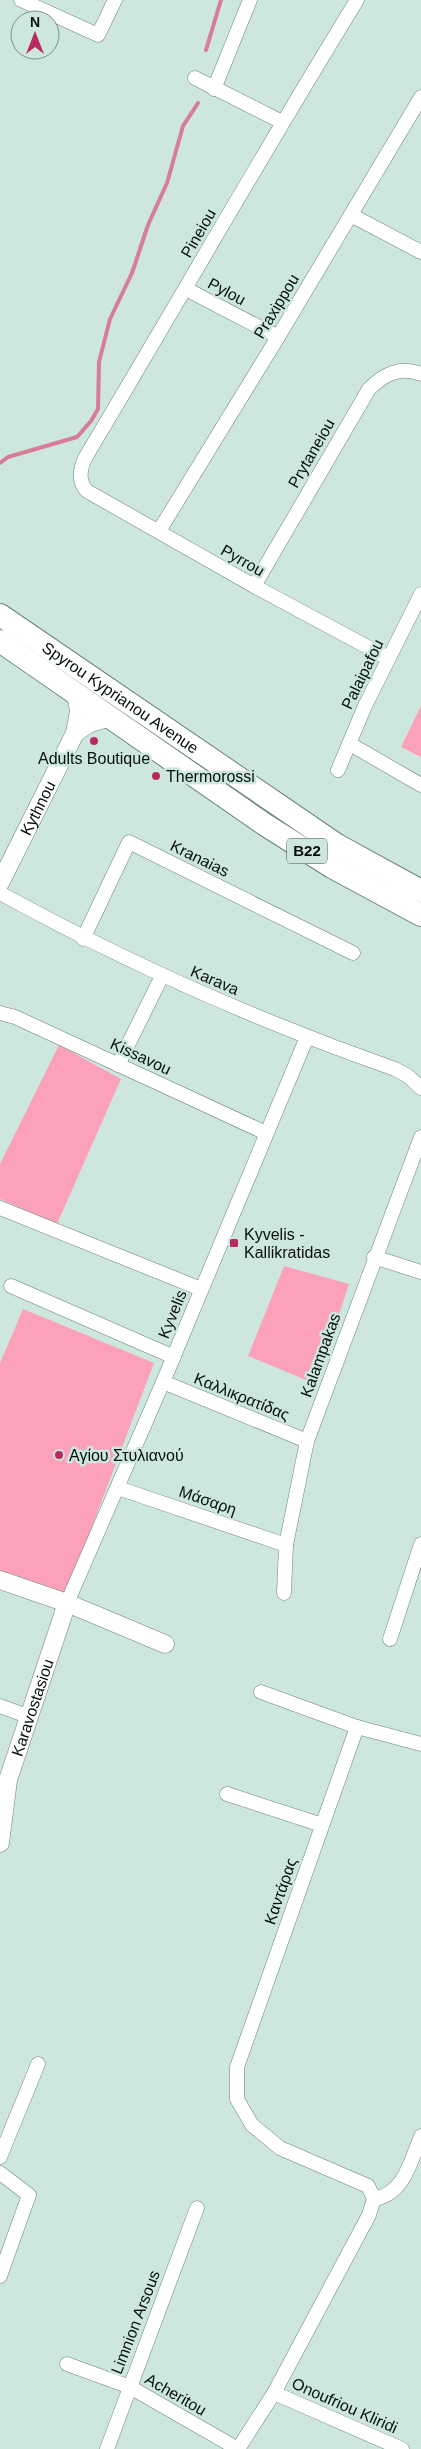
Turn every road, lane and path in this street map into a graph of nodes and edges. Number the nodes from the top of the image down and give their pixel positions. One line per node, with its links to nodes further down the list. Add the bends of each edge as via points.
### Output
1 (21, 0): 2 (street, via 98,35)
2 (115, 0)
3 (250, 0): 6 (street)
4 (358, 0): 8 (street, Pineiou)
5 (195, 78): 6 (street)
6 (214, 89): 8 (street)
7 (421, 97): 9 (street, Praxippou)
8 (282, 122): 11 (street, Pineiou)
9 (352, 215): 10 (street); 12 (street, Praxippou)
10 (421, 252)
11 (186, 289): 12 (street, Pylou); 14 (street, Pineiou, via 85,458 81,473)
12 (278, 337): 15 (street, Praxippou)
13 (421, 374): 16 (street, Prytaneiou, via 393,372 384,375 369,389)
14 (84, 487): 15 (street, Pyrrou)
15 (159, 531): 16 (street, Pyrrou)
16 (254, 586): 20 (street, Pyrrou)
17 (421, 594): 20 (street, Palaipafou)
18 (0, 615): 28 (main road, Spyrou Kyprianou Avenue / B22, via 337,844)
19 (0, 641): 21 (main road, Spyrou Kyprianou Avenue / B22)
20 (388, 658): 24 (street, Palaipafou)
21 (76, 693): 22 (main road, Spyrou Kyprianou Avenue / B22); 23 (street, Kythnou)
22 (111, 717): 23 (street, via 88,724); 30 (main road, Spyrou Kyprianou Avenue / B22, via 264,824 324,862)
23 (75, 733): 27 (street, Kythnou)
24 (350, 744): 25 (street, Palaipafou); 26 (street)
25 (338, 770)
26 (421, 785)
27 (0, 884)
28 (421, 891)
29 (0, 893): 31 (street, Karava)
30 (421, 915)
31 (83, 939): 32 (street, Kranaias, via 129,842); 33 (street, Karava)
32 (352, 953)
33 (162, 976): 35 (street, Karava); 36 (street)
34 (0, 1013): 36 (street, Kissavou)
35 (307, 1037): 37 (street, Karava, via 395,1069); 38 (street, Kyvelis)
36 (118, 1065): 38 (street, Kissavou)
37 (421, 1088)
38 (266, 1133): 44 (street, Kyvelis)
39 (421, 1137): 41 (street, Kalampakas)
40 (0, 1208): 44 (street)
41 (374, 1257): 42 (street); 47 (street, Kalampakas)
42 (421, 1272)
43 (11, 1286): 45 (street)
44 (201, 1289): 45 (street, Kyvelis)
45 (174, 1358): 46 (street, Kyvelis)
46 (163, 1382): 47 (street, Καλλικρατίδας); 48 (street, Kyvelis)
47 (307, 1441): 50 (street, Kalampakas)
48 (118, 1488): 50 (street, Μάσαρη); 53 (street, Kyvelis)
49 (421, 1544): 54 (street)
50 (286, 1545): 52 (street, Kalampakas)
51 (0, 1580): 53 (street)
52 (284, 1593)
53 (67, 1603): 55 (street); 58 (street, Karavostasiou)
54 (390, 1638)
55 (165, 1644)
56 (261, 1692): 59 (street)
57 (0, 1706): 58 (street)
58 (30, 1717): 63 (street, Karavostasiou, via 8,1780)
59 (357, 1727): 60 (street); 62 (street, Καντάρας)
60 (421, 1744)
61 (227, 1794): 62 (street)
62 (322, 1825): 68 (street, Καντάρας, via 237,2067 237,2099 252,2125 280,2148 368,2186)
63 (0, 1843)
64 (38, 2064): 66 (street)
65 (421, 2136): 68 (street, via 397,2190)
66 (0, 2156)
67 (0, 2173): 70 (street, via 28,2196)
68 (374, 2200): 73 (street)
69 (197, 2208): 72 (street, Limnion Arsous)
70 (0, 2276)
71 (66, 2364): 72 (street, Acheritou)
72 (130, 2387): 74 (street, Limnion Arsous); 75 (street, Acheritou)
73 (274, 2393): 75 (street); 76 (street, Onoufriou Kliridi)
74 (107, 2449)
75 (238, 2449)
76 (402, 2449)

